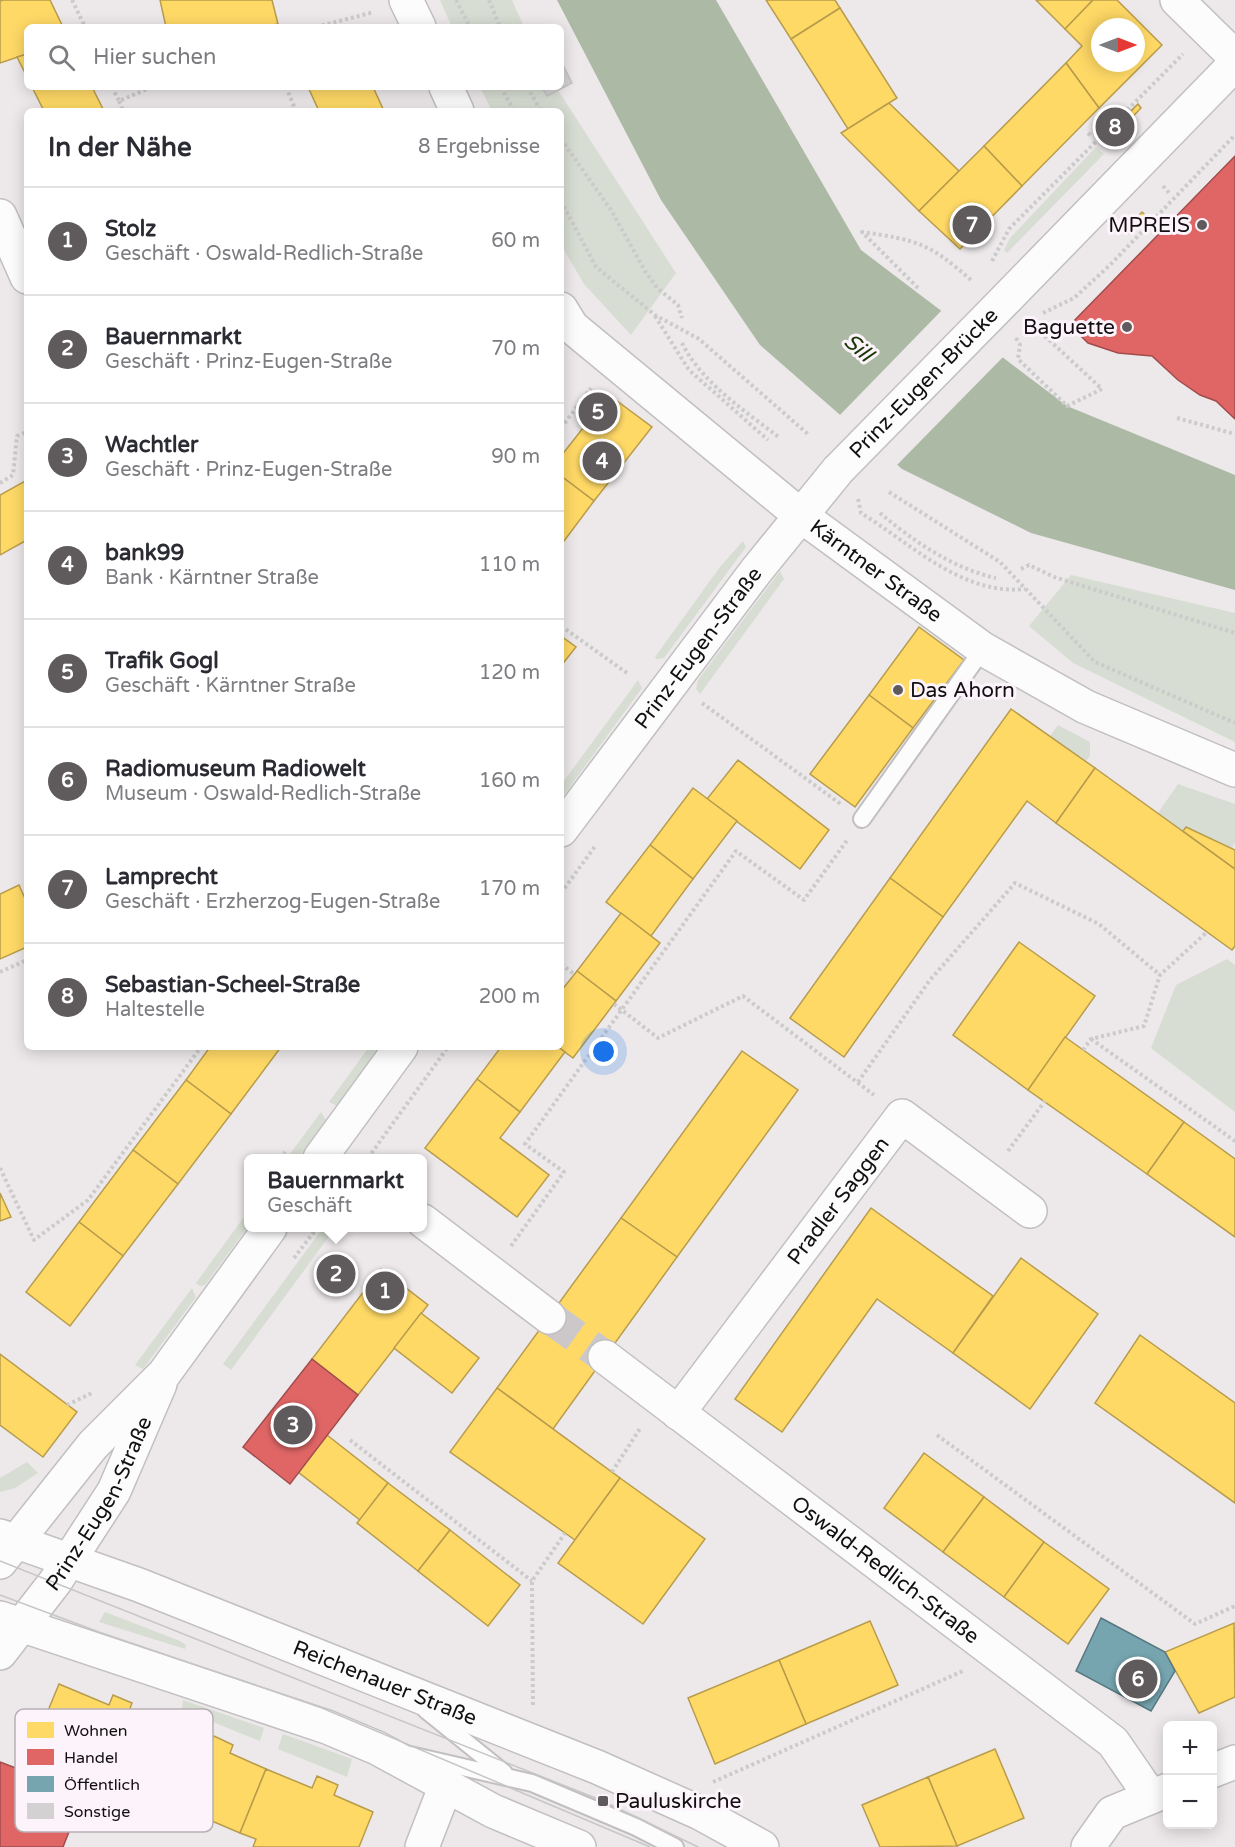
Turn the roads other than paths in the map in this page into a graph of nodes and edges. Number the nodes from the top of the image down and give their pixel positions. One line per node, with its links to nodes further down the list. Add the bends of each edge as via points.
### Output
1 (1176, 0): 4 (street)
2 (392, 5): 3 (street)
3 (414, 24)
4 (1235, 57)
5 (1235, 64): 11 (street, Prinz-Eugen-Brücke, bridge)
6 (447, 90): 7 (street)
7 (456, 108)
8 (0, 216): 9 (street)
9 (24, 270)
10 (564, 314): 12 (street, Kärntner Straße, via 572,327)
11 (838, 470): 12 (street, Prinz-Eugen-Straße)
12 (800, 515): 13 (street, Kärntner Straße); 16 (street, Prinz-Eugen-Straße)
13 (984, 649): 14 (street, Kärntner Straße, via 1086,707); 15 (lane)
14 (1235, 770)
15 (862, 819)
16 (564, 826)
17 (399, 1050): 18 (street)
18 (330, 1154)
19 (1030, 1211): 25 (street, Pradler Saggen, via 902,1116)
20 (427, 1224): 22 (street)
21 (266, 1232): 24 (street, Prinz-Eugen-Straße)
22 (549, 1317)
23 (605, 1357): 25 (street, Oswald-Redlich-Straße)
24 (164, 1374): 26 (street, Prinz-Eugen-Straße, via 93,1444); 27 (street, Prinz-Eugen-Straße, via 114,1491)
25 (669, 1406): 36 (street, Oswald-Redlich-Straße, via 1113,1742)
26 (5, 1547): 27 (street, Reichenauer Straße)
27 (70, 1561): 28 (street, Prinz-Eugen-Straße); 30 (street, Reichenauer Straße)
28 (11, 1622): 29 (street, Prinz-Eugen-Straße); 31 (street, via 267,1706)
29 (0, 1653)
30 (398, 1688): 34 (lane); 40 (street, Reichenauer Straße, via 634,1782 700,1812)
31 (377, 1748): 34 (lane); 35 (street)
32 (1235, 1762): 33 (street)
33 (1217, 1769)
34 (507, 1775): 39 (lane, via 591,1807)
35 (446, 1785): 37 (street); 38 (street)
36 (1159, 1793): 41 (street, via 1112,1813)
37 (422, 1847)
38 (579, 1847)
39 (675, 1847)
40 (762, 1847)
41 (1088, 1847)

